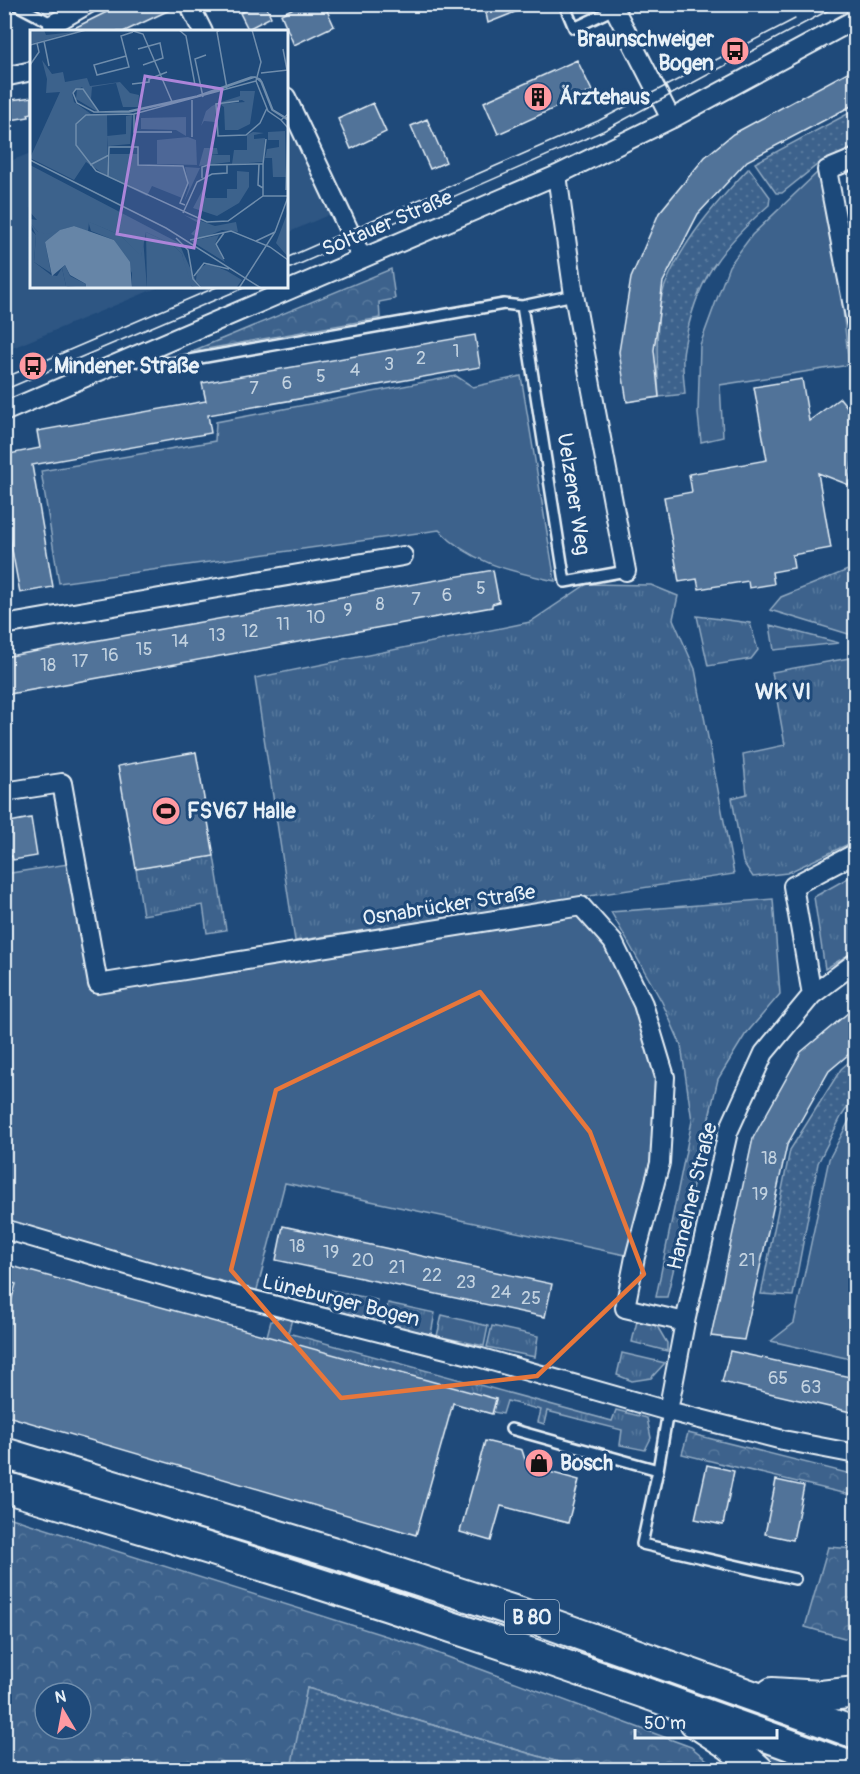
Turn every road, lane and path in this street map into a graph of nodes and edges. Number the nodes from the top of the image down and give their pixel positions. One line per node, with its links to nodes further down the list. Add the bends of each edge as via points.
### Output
1 (15, 4): 7 (lane)
2 (88, 4): 7 (street)
3 (189, 4): 8 (street)
4 (564, 4): 5 (lane, via 574,28)
5 (613, 7): 12 (street)
6 (855, 19): 12 (street)
7 (54, 28)
8 (202, 30)
9 (30, 71): 10 (street)
10 (4, 76)
11 (288, 101): 15 (street)
12 (671, 119): 14 (street)
13 (855, 158): 18 (street, via 826,170)
14 (557, 176): 15 (street, Soltauer Straße); 16 (street, Uelzener Weg)
15 (362, 258): 19 (street, Soltauer Straße)
16 (574, 295): 17 (lane); 22 (street, Uelzener Weg)
17 (522, 306): 19 (lane, via 504,304 172,363); 22 (lane, Uelzener Weg, via 565,582)
18 (855, 322)
19 (129, 361): 20 (street, Soltauer Straße)
20 (4, 412)
21 (403, 556): 23 (street)
22 (626, 571)
23 (4, 625)
24 (4, 792): 29 (street, Osnabrücker Straße, via 62,783 98,984 581,906 610,936 643,1004 665,1077 660,1163 625,1308)
25 (855, 853): 27 (street, via 793,886)
26 (855, 962): 27 (street, Hamelner Straße)
27 (812, 995): 29 (street, Hamelner Straße, via 764,1053 728,1132)
28 (4, 1229): 30 (street, Lüneburger Bogen, via 212,1290 478,1357)
29 (685, 1322): 30 (street, Hamelner Straße)
30 (668, 1411): 33 (street, Lüneburger Bogen); 34 (lane)
31 (512, 1429): 34 (lane)
32 (4, 1453): 37 (highway, B 80, via 487,1602)
33 (855, 1454)
34 (658, 1470): 36 (lane, via 642,1544)
35 (4, 1487): 38 (highway, B 80, via 319,1582)
36 (795, 1579)
37 (730, 1689): 39 (highway, via 821,1696); 40 (highway, B 80)
38 (644, 1691): 41 (highway, B 80); 42 (highway, via 730,1745)
39 (855, 1692)
40 (855, 1733)
41 (855, 1769)
42 (758, 1770)

